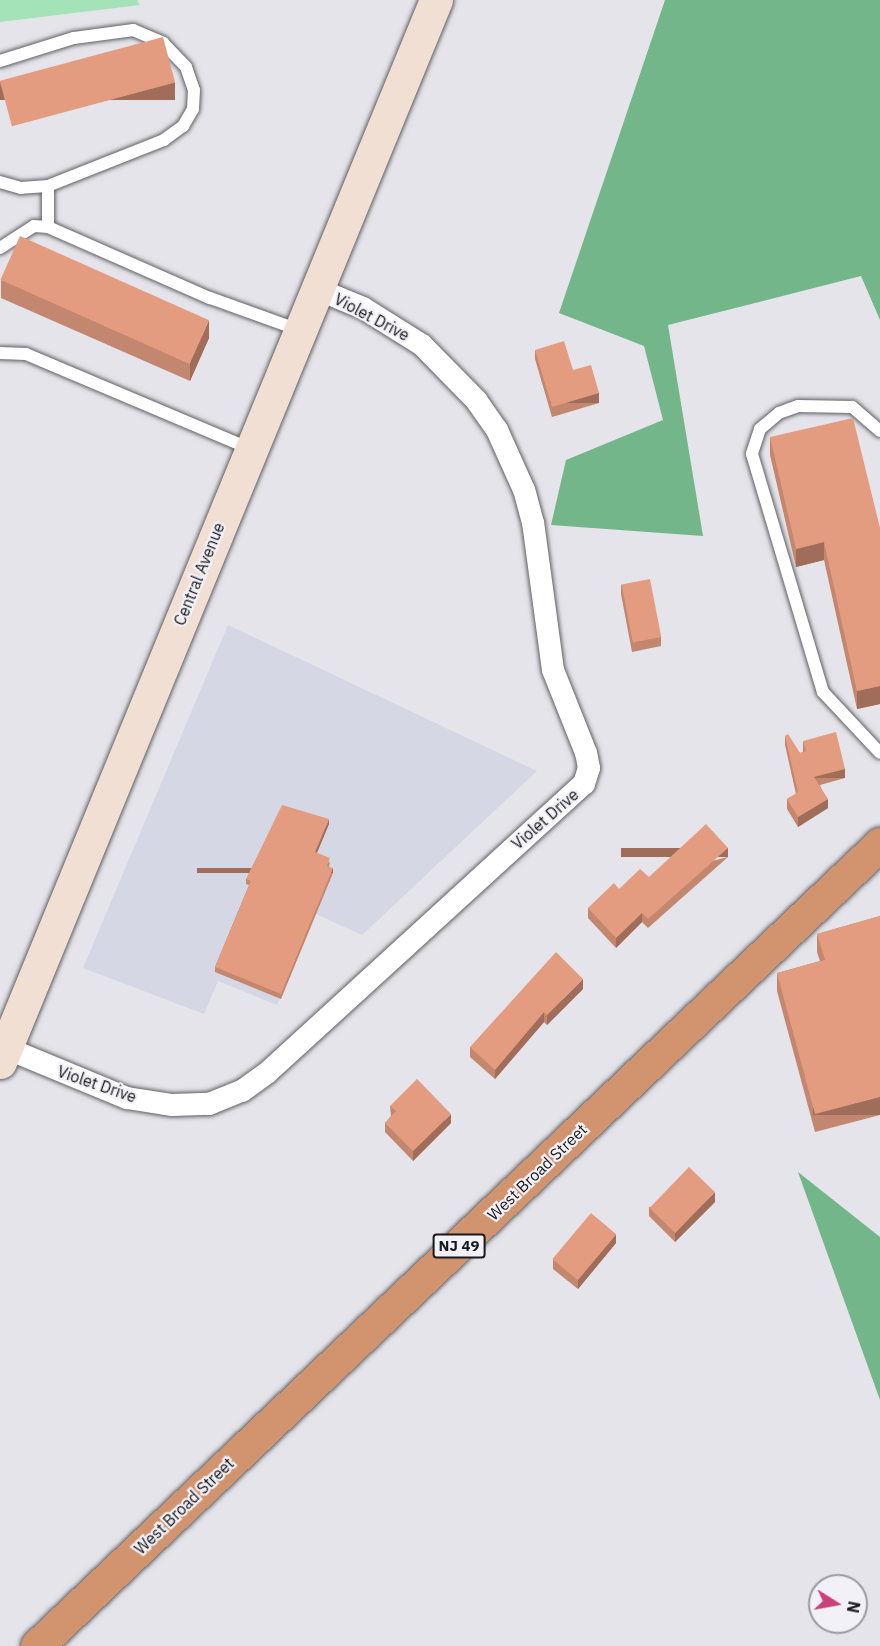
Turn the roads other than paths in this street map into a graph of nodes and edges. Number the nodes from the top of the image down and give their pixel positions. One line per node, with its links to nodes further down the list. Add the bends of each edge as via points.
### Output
1 (436, 0): 7 (main road, Central Avenue)
2 (0, 61): 4 (lane, via 74,38 133,30 163,43 186,67 194,90 193,109 183,126 164,140)
3 (0, 182): 4 (lane, via 21,188)
4 (48, 186): 5 (lane)
5 (48, 227): 6 (lane, via 34,226); 8 (lane, via 210,298)
6 (0, 248)
7 (317, 289): 8 (main road, Central Avenue); 14 (street, Violet Drive, via 363,308 422,345 477,401 497,430 524,490 533,523 553,670 586,753 589,768 584,784 267,1073 242,1091 209,1104 172,1105 127,1098)
8 (300, 331): 11 (main road, Central Avenue)
9 (0, 353): 11 (lane, via 26,354)
10 (880, 431): 12 (lane, via 852,407 798,406 779,413 760,429 752,454 823,692)
11 (251, 448): 14 (main road, Central Avenue)
12 (879, 751)
13 (880, 844): 15 (highway, West Broad Street / NJ 49)
14 (3, 1055)
15 (37, 1646)

